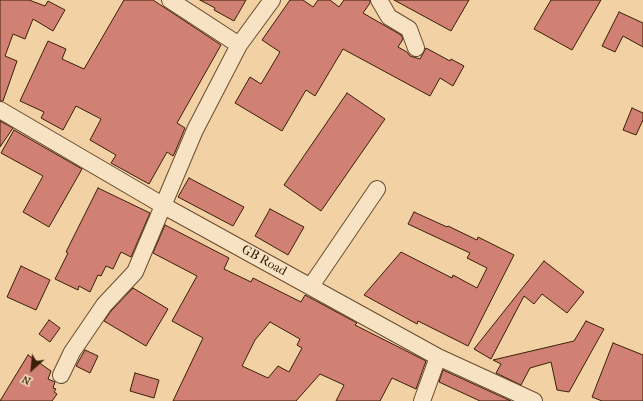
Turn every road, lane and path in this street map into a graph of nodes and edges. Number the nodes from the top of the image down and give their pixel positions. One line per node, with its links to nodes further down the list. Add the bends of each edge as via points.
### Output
1 (170, 0): 4 (street)
2 (272, 0): 4 (street)
3 (379, 0): 5 (street, via 389,17 409,29)
4 (239, 45): 8 (street, via 195,130)
5 (416, 48)
6 (0, 110): 8 (street, GB Road)
7 (377, 189): 9 (street)
8 (164, 206): 9 (street, GB Road); 11 (street, via 136,272 104,305 72,352)
9 (310, 286): 10 (street, GB Road)
10 (438, 357): 12 (street); 13 (street, GB Road)
11 (61, 375)
12 (422, 401)
13 (534, 401)

